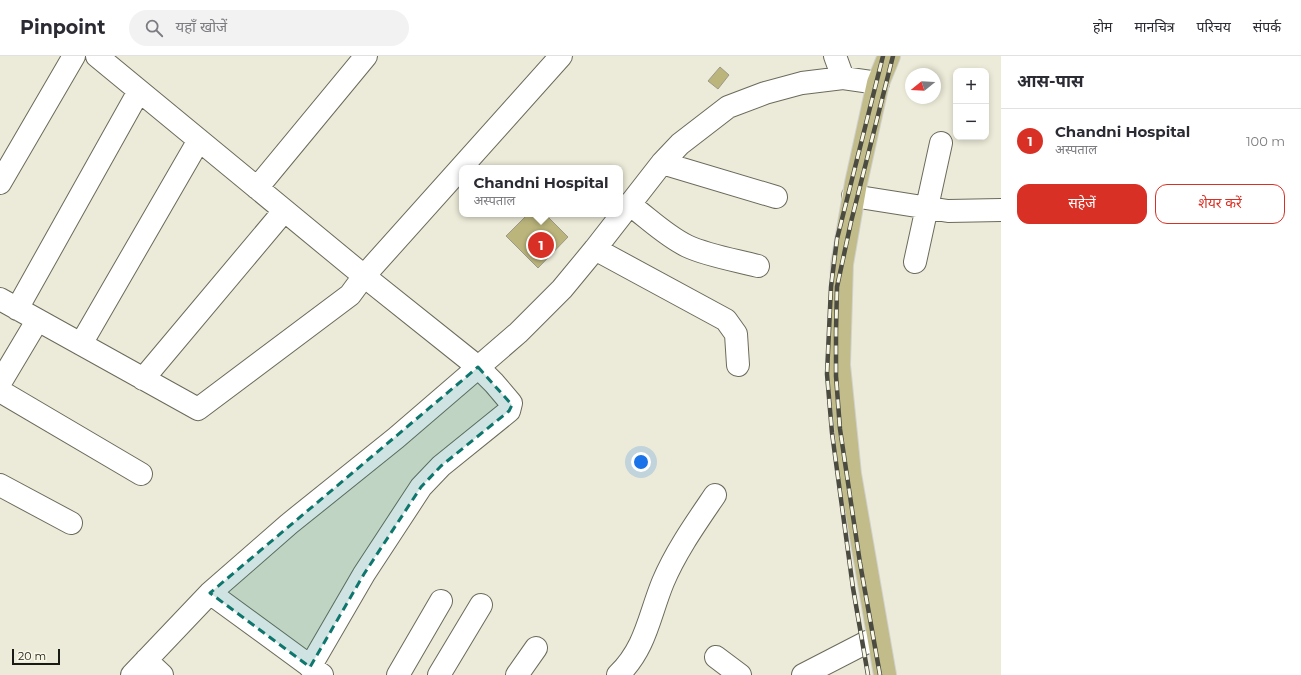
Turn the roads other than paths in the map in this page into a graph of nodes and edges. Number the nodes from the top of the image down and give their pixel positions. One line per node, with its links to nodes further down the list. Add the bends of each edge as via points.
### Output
1 (74, 56): 16 (street)
2 (97, 56): 10 (street)
3 (366, 56): 17 (street)
4 (561, 56): 14 (street)
5 (835, 56): 8 (street)
6 (875, 56): 9 (main road)
7 (889, 56): 9 (main road)
8 (843, 78): 9 (street); 13 (street, via 802,83 728,107 680,144)
9 (872, 82): 18 (main road); 45 (main road, via 845,174 830,258 828,366 836,477)
10 (139, 91): 11 (street); 30 (street)
11 (199, 140): 17 (street); 32 (street)
12 (941, 143): 21 (street)
13 (662, 163): 19 (street); 20 (street)
14 (463, 165)
15 (459, 170): 29 (street)
16 (0, 183)
17 (257, 188): 22 (street)
18 (853, 196): 21 (street); 58 (main road, via 842,264 839,365 850,474)
19 (776, 197)
20 (629, 204): 24 (street); 28 (street, via 686,246)
21 (927, 209): 23 (street, via 975,212); 27 (street)
22 (284, 210): 29 (street); 35 (street)
23 (1001, 210)
24 (623, 212)
25 (619, 217): 26 (street)
26 (596, 249): 33 (street, via 726,320 736,334); 34 (street, via 562,289 518,333)
27 (915, 262)
28 (758, 266)
29 (364, 276): 34 (street); 35 (street, via 350,295 198,409)
30 (8, 304): 31 (street)
31 (37, 321): 32 (street); 36 (street)
32 (81, 344): 35 (street)
33 (738, 365)
34 (478, 367): 42 (street); 49 (street, via 509,400 511,408 441,466 421,487 364,574)
35 (143, 379)
36 (0, 383)
37 (0, 391): 38 (street)
38 (142, 474)
39 (0, 485): 41 (street)
40 (714, 495): 54 (street, via 674,560 663,583 645,637)
41 (71, 523)
42 (210, 593): 48 (street); 49 (street)
43 (441, 601): 51 (street)
44 (481, 605): 52 (street)
45 (867, 642): 56 (street); 57 (main road)
46 (536, 648): 53 (street)
47 (716, 657): 55 (street)
48 (139, 667): 50 (street)
49 (316, 671)
50 (162, 675)
51 (398, 675)
52 (439, 675)
53 (517, 675)
54 (618, 675)
55 (740, 675)
56 (803, 675)
57 (873, 675)
58 (885, 675)

